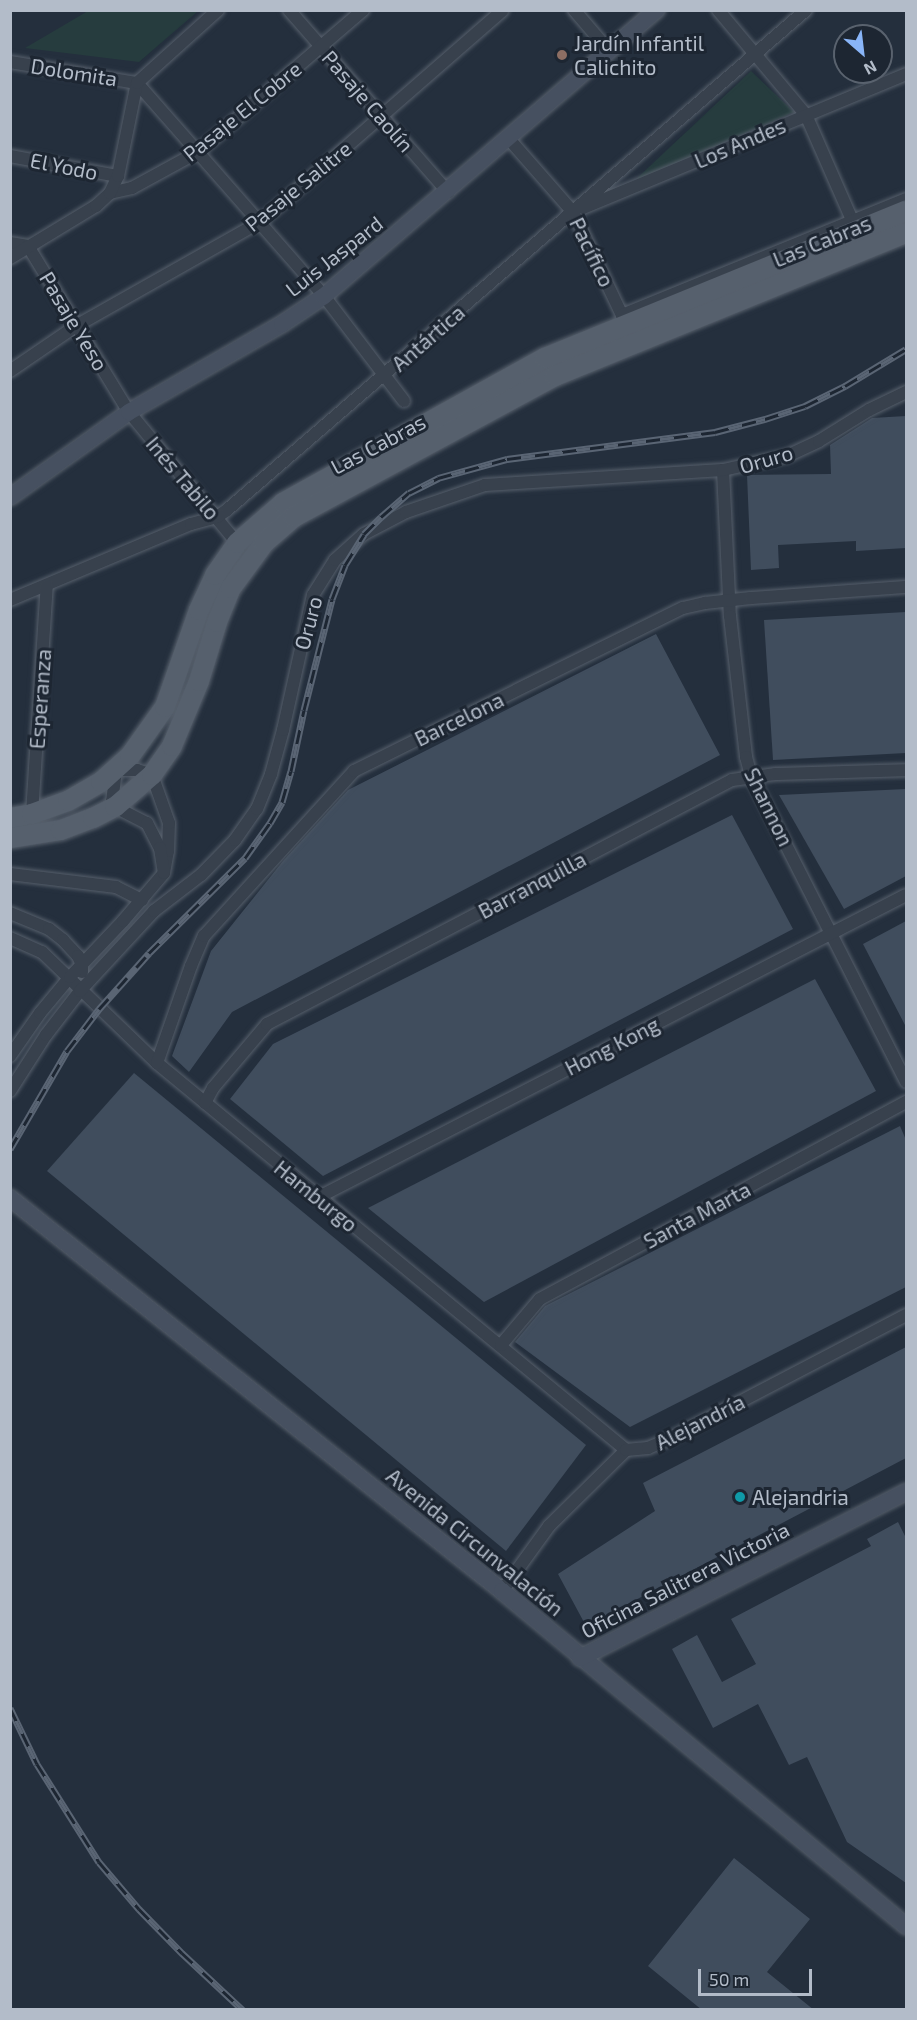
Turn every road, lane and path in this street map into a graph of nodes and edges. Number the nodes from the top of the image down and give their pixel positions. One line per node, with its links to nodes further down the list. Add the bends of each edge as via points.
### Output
1 (218, 10): 14 (street)
2 (289, 10): 9 (street, Pasaje Caolín)
3 (363, 10): 9 (street, Pasaje El Cobre)
4 (503, 10): 16 (street, Pasaje Salitre)
5 (574, 10): 10 (street)
6 (657, 10): 10 (street, Luis Jaspard)
7 (717, 10): 11 (street)
8 (806, 10): 11 (street, Antártica)
9 (321, 47): 16 (street, Pasaje Caolín); 18 (street, Pasaje El Cobre)
10 (610, 52): 17 (street, Luis Jaspard)
11 (755, 55): 15 (street); 25 (street, Antártica)
12 (10, 62): 14 (street, Dolomita)
13 (906, 74): 15 (street, Los Andes)
14 (137, 83): 18 (street); 20 (street)
15 (806, 115): 25 (street, Los Andes); 26 (street)
16 (381, 117): 21 (street, Pasaje Caolín); 27 (street, Pasaje Salitre)
17 (509, 139): 21 (street, Luis Jaspard); 25 (street, Pacífico)
18 (198, 152): 22 (street, Pasaje El Cobre, via 132,188); 27 (street)
19 (10, 156): 20 (street, El Yodo)
20 (118, 176): 22 (street)
21 (448, 192): 32 (street, Luis Jaspard)
22 (110, 193): 30 (street, via 96,206)
23 (906, 199): 26 (street)
24 (906, 211): 42 (main road, Las Cabras, via 544,358 283,503)
25 (573, 212): 26 (street, Pacífico, via 622,315); 35 (street, Antártica)
26 (852, 220)
27 (260, 222): 32 (street); 33 (street, Pasaje Salitre)
28 (906, 233): 49 (main road, Las Cabras, via 555,376 294,517 264,543 231,588 172,746)
29 (10, 243): 30 (street)
30 (28, 246): 31 (street); 33 (street, Pasaje Yeso)
31 (10, 258)
32 (324, 296): 35 (street); 38 (street, Luis Jaspard)
33 (76, 326): 34 (street, Pasaje Salitre); 38 (street, Pasaje Yeso)
34 (10, 371)
35 (384, 376): 37 (street); 41 (street, Antártica)
36 (906, 392): 39 (street, Oruro, via 787,456)
37 (404, 401)
38 (129, 412): 40 (street, Luis Jaspard); 41 (street, Inés Tabilo)
39 (723, 470): 46 (street, Shannon); 64 (street, Oruro, via 485,485 406,512 364,534 335,560 313,595 283,730 257,809 235,840 201,875 154,911)
40 (10, 497)
41 (217, 517): 42 (street, Inés Tabilo); 43 (street, Antártica, via 191,524)
42 (237, 543): 47 (main road, Las Cabras, via 206,592 165,707 144,741)
43 (47, 585): 45 (street, Antártica); 52 (street, Esperanza)
44 (906, 587): 46 (street, Barcelona)
45 (10, 600)
46 (729, 600): 50 (street, Shannon, via 742,739); 66 (street, Barcelona, via 683,608 354,771 204,936)
47 (116, 770): 49 (street); 51 (street, via 112,792); 52 (main road, Las Cabras, via 77,796)
48 (906, 770): 50 (street, Barranquilla)
49 (152, 774): 51 (main road, Las Cabras); 55 (street, via 169,823)
50 (751, 776): 60 (street, Shannon); 70 (street, Barranquilla, via 732,780 267,1024 213,1088)
51 (115, 807): 54 (main road, Las Cabras, via 61,830); 55 (street, via 147,823 160,848)
52 (33, 814): 53 (main road, Las Cabras)
53 (10, 818)
54 (10, 838)
55 (164, 873): 58 (street)
56 (10, 874): 58 (street, via 117,887)
57 (906, 896): 60 (street, Hong Kong)
58 (142, 900): 62 (street)
59 (10, 913): 62 (street, via 49,929 70,946)
60 (833, 933): 67 (street, Shannon); 72 (street, Hong Kong)
61 (10, 938): 63 (street, Hamburgo, via 42,952)
62 (82, 965): 63 (street); 64 (street)
63 (70, 977): 64 (street, Hamburgo); 65 (street)
64 (80, 991): 66 (street, Hamburgo); 68 (street, Oruro)
65 (10, 1056)
66 (157, 1063): 70 (street, Hamburgo)
67 (906, 1082)
68 (10, 1091)
69 (906, 1102): 74 (street, Santa Marta, via 540,1299)
70 (205, 1104): 72 (street, Hamburgo)
71 (10, 1198): 77 (street, Avenida Circunvalación)
72 (317, 1198): 74 (street, Hamburgo)
73 (906, 1315): 75 (street, Alejandría, via 667,1440 648,1448)
74 (501, 1345): 75 (street, Hamburgo)
75 (626, 1450): 77 (street, Alejandría, via 549,1526)
76 (906, 1492): 78 (street, Oficina Salitrera Victoria)
77 (502, 1591): 78 (street, Avenida Circunvalación)
78 (580, 1658): 79 (street, Avenida Circunvalación)
79 (906, 1924)

